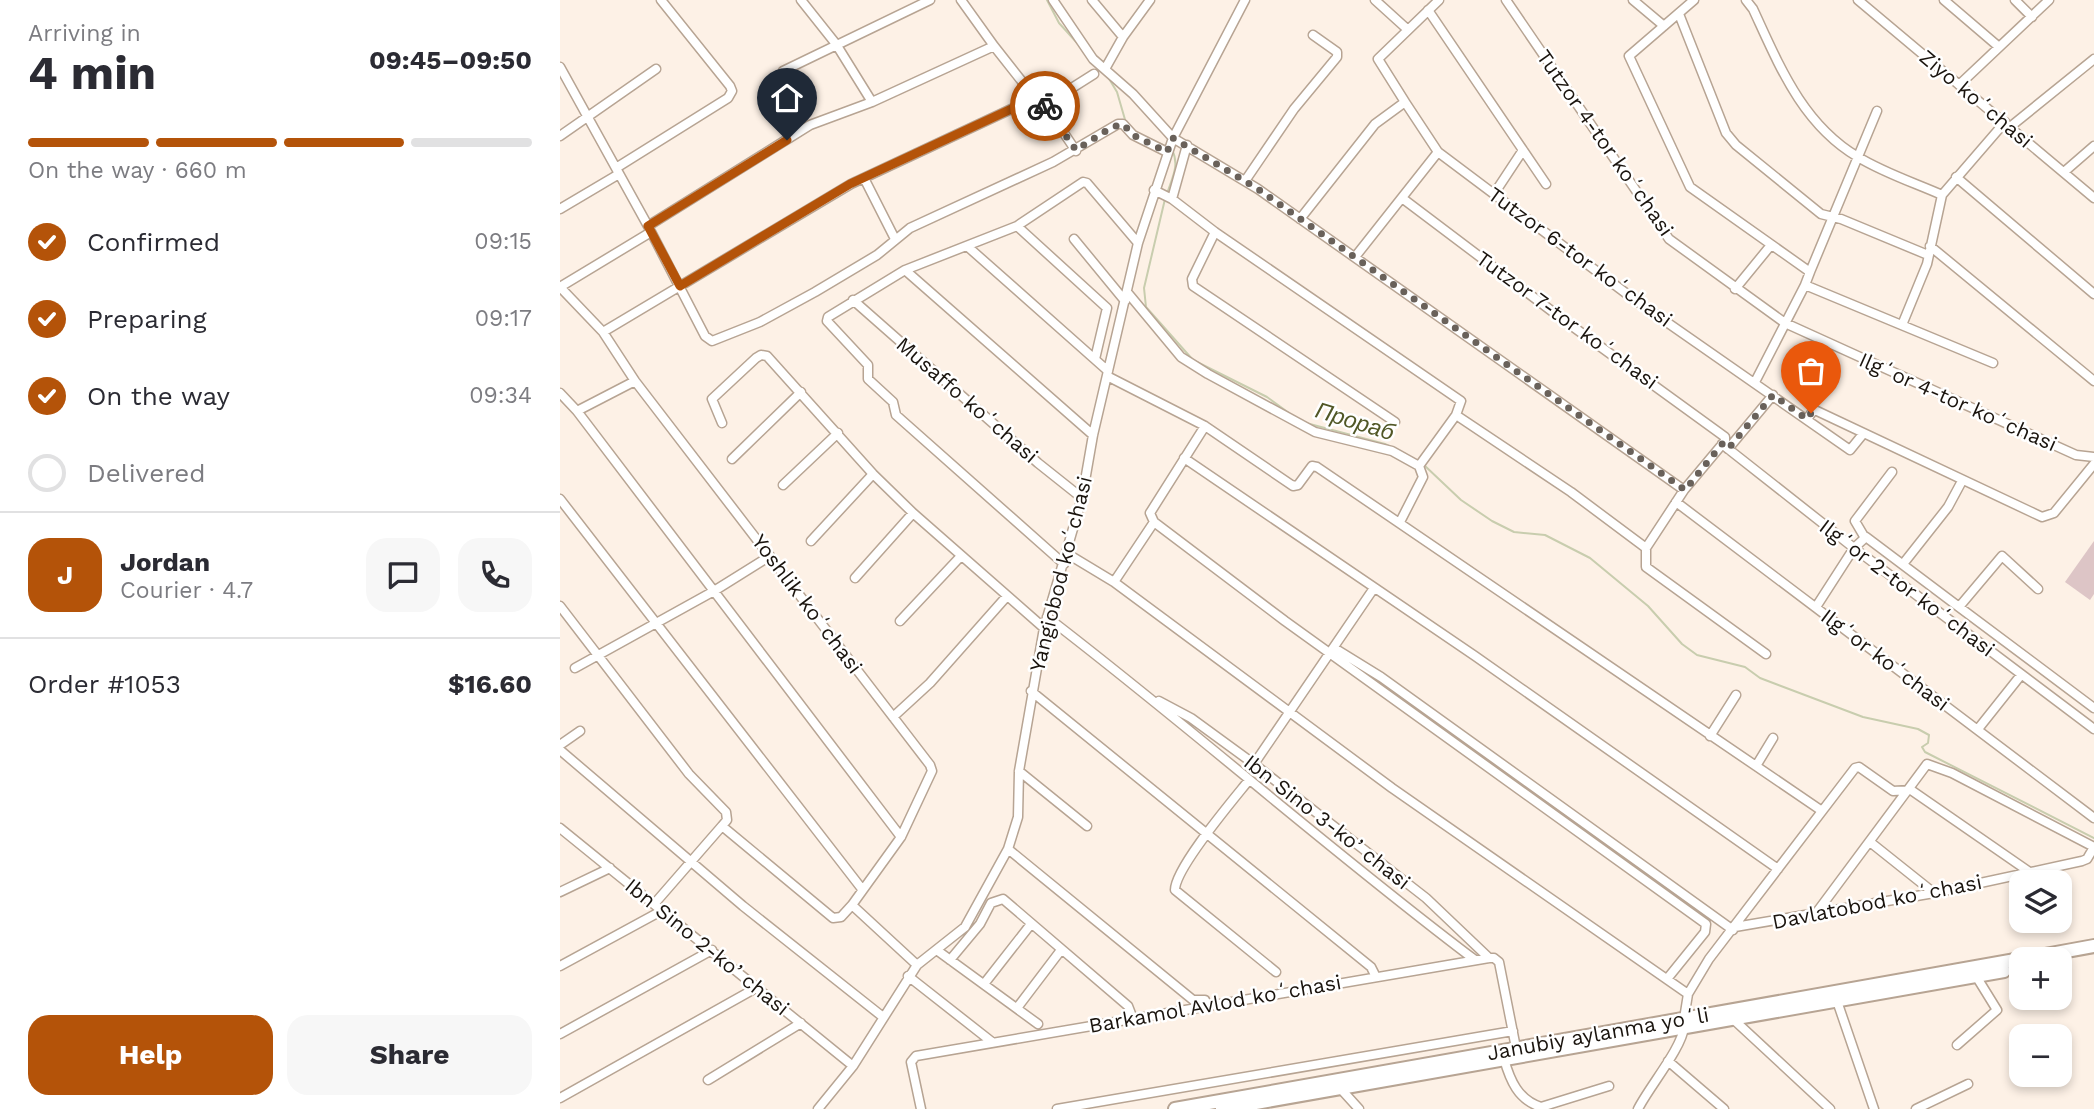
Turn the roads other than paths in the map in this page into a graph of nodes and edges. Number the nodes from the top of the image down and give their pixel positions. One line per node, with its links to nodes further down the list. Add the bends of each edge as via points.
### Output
1 (661, 0): 52 (street, via 732,91)
2 (801, 0): 26 (street)
3 (930, 0): 26 (street)
4 (961, 0): 27 (street)
5 (1052, 0): 32 (street)
6 (1092, 0): 25 (street)
7 (1150, 0): 25 (street)
8 (1245, 0): 44 (street, Yangiobod koʻchasi)
9 (1376, 0): 23 (street)
10 (1439, 0): 19 (street)
11 (1506, 0): 82 (street, Tutzor 4-tor koʻchasi, via 1670,239)
12 (1633, 0): 22 (street)
13 (1693, 0): 20 (street)
14 (1746, 0): 51 (street, via 1795,96 1810,116)
15 (1858, 0): 35 (street, Ziyo koʻchasi)
16 (1944, 0): 28 (street)
17 (2015, 0): 21 (street)
18 (2049, 0): 21 (street)
19 (1428, 10): 23 (street); 48 (street)
20 (1679, 14): 22 (street); 65 (street, via 1726,133)
21 (2032, 17): 28 (street)
22 (1664, 26): 74 (street, via 1630,51 1629,58 1687,183)
23 (1407, 29): 38 (street, Tutzor 6-tor koʻchasi, via 1378,59)
24 (1313, 35): 56 (street, via 1337,52 1337,57 1294,109)
25 (1123, 37): 32 (street)
26 (836, 44): 33 (street); 37 (street)
27 (995, 46): 36 (street); 37 (street)
28 (1998, 47): 35 (street)
29 (2094, 59): 42 (street)
30 (560, 67): 41 (street)
31 (656, 69): 41 (street)
32 (1105, 69): 44 (street)
33 (783, 71)
34 (1094, 74): 39 (street)
35 (1959, 85): 42 (street, Ziyo koʻchasi)
36 (1035, 98): 39 (street); 55 (street)
37 (872, 102): 68 (street, via 810,125)
38 (1405, 102): 50 (street, Tutzor 6-tor koʻchasi); 66 (street, via 1375,124)
39 (1045, 106): 47 (street)
40 (1877, 111): 51 (street)
41 (587, 119): 43 (street); 52 (street)
42 (2007, 125): 53 (street, Ziyo koʻchasi); 54 (street)
43 (560, 135)
44 (1173, 138): 45 (street); 49 (street, Yangiobod koʻchasi)
45 (1187, 145): 56 (street); 63 (street)
46 (2094, 146): 53 (street)
47 (1076, 150): 49 (street, via 1123,124 1133,135); 70 (street)
48 (1523, 150): 57 (street); 59 (street)
49 (1167, 152): 58 (street, Yangiobod koʻchasi)
50 (1438, 152): 59 (street, Tutzor 6-tor koʻchasi); 61 (street)
51 (1857, 157): 60 (street); 65 (street)
52 (617, 171): 64 (street); 68 (street)
53 (2064, 172): 62 (street, Ziyo koʻchasi)
54 (1956, 177): 60 (street); 83 (street)
55 (864, 178): 70 (street); 80 (street)
56 (1245, 181): 66 (street)
57 (1546, 184)
58 (1154, 190): 63 (street); 72 (street, Yangiobod koʻchasi)
59 (1494, 194): 96 (street, Tutzor 6-tor koʻchasi, via 1635,300)
60 (1942, 195): 75 (street)
61 (1402, 198): 76 (street); 110 (street, Tutzor 7-tor koʻchasi, via 1722,433)
62 (2094, 198)
63 (1172, 199): 69 (street)
64 (560, 209)
65 (1830, 217): 75 (street); 78 (street)
66 (1300, 219): 76 (street)
67 (1017, 226): 72 (street, via 1087,183); 73 (street); 86 (street)
68 (650, 229): 80 (street); 81 (street)
69 (1215, 232): 102 (street, via 1459,398 1462,404); 104 (street, via 1192,279 1193,286)
70 (895, 239): 80 (street, via 815,292 712,341 705,336)
71 (1074, 239): 84 (street)
72 (1138, 243): 84 (street, Yangiobod koʻchasi)
73 (967, 246): 77 (street); 91 (street)
74 (1771, 246): 78 (street); 82 (street)
75 (1929, 250): 89 (street); 95 (street)
76 (1355, 257): 120 (street)
77 (905, 270): 85 (street); 109 (street)
78 (1810, 272): 79 (street)
79 (1805, 285): 88 (street); 89 (street)
80 (680, 286): 90 (street)
81 (560, 287): 90 (street, Yoshlik koʻchasi)
82 (1735, 289): 88 (street, Tutzor 4-tor koʻchasi)
83 (2094, 295)
84 (1126, 297): 87 (street, Yangiobod koʻchasi); 114 (street, via 1181,357 1208,374 1315,432 1392,451)
85 (853, 300): 121 (street, Musaffo koʻchasi); 134 (street, via 827,321 869,365 868,379 894,402 895,415)
86 (1105, 305): 87 (street); 91 (street)
87 (1122, 311): 93 (street, Yangiobod koʻchasi)
88 (1786, 323): 96 (street); 111 (street, Ilgʻor 4-tor koʻchasi, via 2076,455)
89 (1902, 326): 92 (street)
90 (603, 332): 94 (street, Yoshlik koʻchasi)
91 (1095, 359): 93 (street)
92 (1993, 363)
93 (1107, 373): 106 (street); 109 (street, Yangiobod koʻchasi)
94 (635, 381): 101 (street); 132 (street, Yoshlik koʻchasi)
95 (2094, 381)
96 (1755, 382): 99 (street, Tutzor 6-tor koʻchasi)
97 (801, 392): 105 (street, via 761,355 712,399); 107 (street); 112 (street)
98 (560, 393): 100 (street)
99 (1773, 395): 103 (street, Tutzor 6-tor koʻchasi); 110 (street)
100 (564, 402): 101 (street)
101 (577, 411): 140 (street)
102 (1456, 415): 114 (street); 129 (street)
103 (1807, 419): 108 (street, via 1817,411); 108 (street, Tutzor 6-tor koʻchasi, via 1851,451)
104 (1395, 422)
105 (722, 424)
106 (1205, 426): 113 (street); 126 (street, via 1293,486 1314,465)
107 (838, 433): 117 (street); 119 (street)
108 (1863, 434): 118 (street)
109 (1093, 436): 121 (street, Yangiobod koʻchasi)
110 (1725, 447): 120 (street); 130 (street, Ilgʻor 2-tor koʻchasi)
111 (2094, 457)
112 (732, 458)
113 (1184, 458): 125 (street, via 1150,513); 138 (street)
114 (1421, 464): 126 (street, via 1423,477)
115 (2094, 464): 118 (street, via 2046,517)
116 (1892, 472): 127 (street, via 1855,521)
117 (873, 474): 124 (street); 128 (street)
118 (1962, 481): 135 (street, via 1948,507)
119 (783, 485)
120 (1685, 490): 123 (street)
121 (1083, 498): 131 (street, Yangiobod koʻchasi)
122 (560, 499): 147 (street)
123 (1676, 502): 129 (street); 143 (street, Ilgʻor koʻchasi)
124 (913, 513): 133 (street); 136 (street)
125 (1154, 522): 137 (street); 149 (street)
126 (1400, 522): 163 (street)
127 (1865, 538): 130 (street); 135 (street)
128 (811, 541)
129 (1646, 548): 150 (street, via 1646,567)
130 (1854, 548): 143 (street); 153 (street, Ilgʻor 2-tor koʻchasi)
131 (1066, 553): 134 (street, Yangiobod koʻchasi); 137 (street)
132 (770, 556): 140 (street); 159 (street, Yoshlik koʻchasi)
133 (961, 556): 141 (street); 146 (street)
134 (1063, 564): 145 (street, Yangiobod koʻchasi)
135 (1903, 564): 144 (street)
136 (855, 578)
137 (1114, 582): 158 (street)
138 (1374, 588): 149 (street); 183 (street)
139 (2038, 589): 144 (street, via 2002,556)
140 (714, 591): 147 (street); 177 (street)
141 (1007, 596): 148 (street); 159 (street, via 930,683)
142 (560, 606): 151 (street)
143 (1815, 607): 160 (street, Ilgʻor koʻchasi)
144 (1959, 607): 157 (street)
145 (1047, 617): 148 (street, Yangiobod koʻchasi); 156 (street, Ibn Sino 3-koʼchasi)
146 (900, 621)
147 (656, 624): 151 (street); 188 (street)
148 (1044, 628): 154 (street, Yangiobod koʻchasi)
149 (1332, 651): 158 (street); 187 (street, via 1381,677); 189 (street)
150 (1766, 654)
151 (597, 655): 152 (street); 173 (street, via 689,774 726,812)
152 (575, 668)
153 (2021, 675): 160 (street); 161 (street, Ilgʻor 2-tor koʻchasi)
154 (1031, 691): 168 (street, Yangiobod koʻchasi); 176 (street)
155 (1736, 695): 163 (street)
156 (1156, 700): 166 (street, Ibn Sino 3-koʼchasi, via 1191,718); 169 (street, Ibn Sino 3-koʼchasi)
157 (2094, 708)
158 (1291, 712): 166 (street); 216 (street)
159 (893, 717): 177 (street, Yoshlik koʻchasi, via 932,770)
160 (1978, 729): 172 (street, Ilgʻor koʻchasi)
161 (2094, 729)
162 (580, 732): 165 (street)
163 (1710, 736): 167 (street)
164 (1773, 738): 167 (street)
165 (560, 748): 181 (street)
166 (1254, 764): 204 (street, Ibn Sino 3-koʼchasi, via 1426,898)
167 (1756, 766): 171 (street)
168 (1019, 771): 174 (street); 180 (street, Yangiobod koʻchasi, via 1018,817)
169 (1249, 780): 176 (street, Ibn Sino 3-koʼchasi); 207 (street, Ibn Sino 3-koʼchasi)
170 (1911, 790): 171 (street, via 1893,792 1859,767); 178 (street); 179 (street, via 1928,764); 184 (street)
171 (1822, 811): 183 (street)
172 (2094, 818)
173 (722, 826): 181 (street); 193 (street, via 833,918 841,917)
174 (1087, 826)
175 (560, 828): 182 (street, Ibn Sino 2-koʼchasi)
176 (1208, 833): 212 (street, Ibn Sino 3-koʼchasi, via 1174,885 1176,894); 215 (street, via 1371,967)
177 (901, 837): 188 (street, Yoshlik koʻchasi)
178 (1870, 842): 191 (street); 195 (street)
179 (2094, 847): 185 (street, Davlatobod koʻchasi, via 2086,860)
180 (1008, 849): 202 (street, Yangiobod koʻchasi, via 965,927); 221 (street, via 1193,1000 1205,1000)
181 (692, 861): 192 (street); 223 (street)
182 (610, 868): 190 (street); 192 (street, Ibn Sino 2-koʼchasi)
183 (1778, 869): 197 (street)
184 (2027, 870)
185 (2044, 870)
186 (2009, 878): 191 (street, Davlatobod koʻchasi)
187 (1665, 881): 189 (street); 197 (street)
188 (862, 888): 193 (street, Yoshlik koʻchasi)
189 (1658, 889): 216 (street, via 1707,928)
190 (560, 892)
191 (1934, 893): 195 (street, Davlatobod koʻchasi)
192 (655, 903): 194 (street, Ibn Sino 2-koʼchasi)
193 (852, 905): 209 (street)
194 (663, 910): 199 (street, Ibn Sino 2-koʼchasi); 210 (street)
195 (1814, 916): 197 (street, Davlatobod koʻchasi)
196 (1031, 924): 200 (street); 206 (street, via 1003,899 996,899); 217 (street)
197 (1734, 928): 219 (street)
198 (2094, 946): 201 (highway, Janubiy aylanma yoʻli)
199 (712, 950): 218 (street, Ibn Sino 2-koʼchasi); 230 (street)
200 (1061, 950): 222 (street); 224 (street, via 1128,1006)
201 (2072, 950)
202 (937, 951): 206 (street); 209 (street, Yangiobod koʻchasi)
203 (2094, 954): 205 (highway)
204 (1489, 958): 207 (street, Barkamol Avlod koʻchasi); 229 (street, via 1499,962)
205 (2072, 958)
206 (950, 960): 217 (street)
207 (1475, 960): 215 (street, Barkamol Avlod koʻchasi)
208 (2009, 961): 227 (highway, Janubiy aylanma yoʻli)
209 (917, 965): 213 (street, Yangiobod koʻchasi)
210 (560, 966)
211 (2009, 970): 214 (highway, Janubiy aylanma yoʻli)
212 (1276, 972)
213 (908, 976): 223 (street, Yangiobod koʻchasi); 231 (street)
214 (1976, 976): 220 (highway, Janubiy aylanma yoʻli); 232 (street, via 1997,1010)
215 (1376, 977): 221 (street, Barkamol Avlod koʻchasi)
216 (1667, 979): 219 (street)
217 (984, 984): 222 (street)
218 (756, 988): 226 (street, Ibn Sino 2-koʼchasi); 241 (street)
219 (1688, 994): 227 (street)
220 (1837, 1001): 225 (highway, Janubiy aylanma yoʻli); 254 (street)
221 (1207, 1006): 224 (street, Barkamol Avlod koʻchasi)
222 (1017, 1008): 228 (street)
223 (883, 1017): 236 (street, Yangiobod koʻchasi)
224 (1133, 1019): 231 (street, Barkamol Avlod koʻchasi)
225 (1733, 1019): 227 (highway, Janubiy aylanma yoʻli); 253 (street)
226 (802, 1023): 236 (street, Ibn Sino 2-koʼchasi); 237 (street)
227 (1684, 1023): 233 (highway, Janubiy aylanma yoʻli); 234 (highway, Janubiy aylanma yoʻli); 235 (street, via 1683,1035)
228 (1038, 1024)
229 (1513, 1031): 233 (street); 243 (street)
230 (560, 1034)
231 (992, 1042): 245 (street, Barkamol Avlod koʻchasi, via 912,1059)
232 (1957, 1045)
233 (1516, 1048): 248 (highway, Janubiy aylanma yoʻli)
234 (1504, 1059): 239 (street, via 1514,1088 1541,1107); 240 (highway, Janubiy aylanma yoʻli)
235 (1668, 1062): 251 (street); 252 (street)
236 (853, 1066): 244 (street, Yangiobod koʻchasi)
237 (708, 1080)
238 (1968, 1084): 242 (street)
239 (1609, 1086)
240 (1340, 1088): 249 (highway, Janubiy aylanma yoʻli); 250 (street)
241 (560, 1098)
242 (1938, 1098): 255 (street); 256 (street)
243 (1112, 1099): 246 (street); 247 (street)
244 (818, 1109)
245 (920, 1109)
246 (1057, 1109)
247 (1113, 1109)
248 (1175, 1109)
249 (1222, 1109)
250 (1359, 1109)
251 (1638, 1109)
252 (1724, 1109)
253 (1830, 1109)
254 (1874, 1109)
255 (1916, 1109)
256 (1940, 1109)

